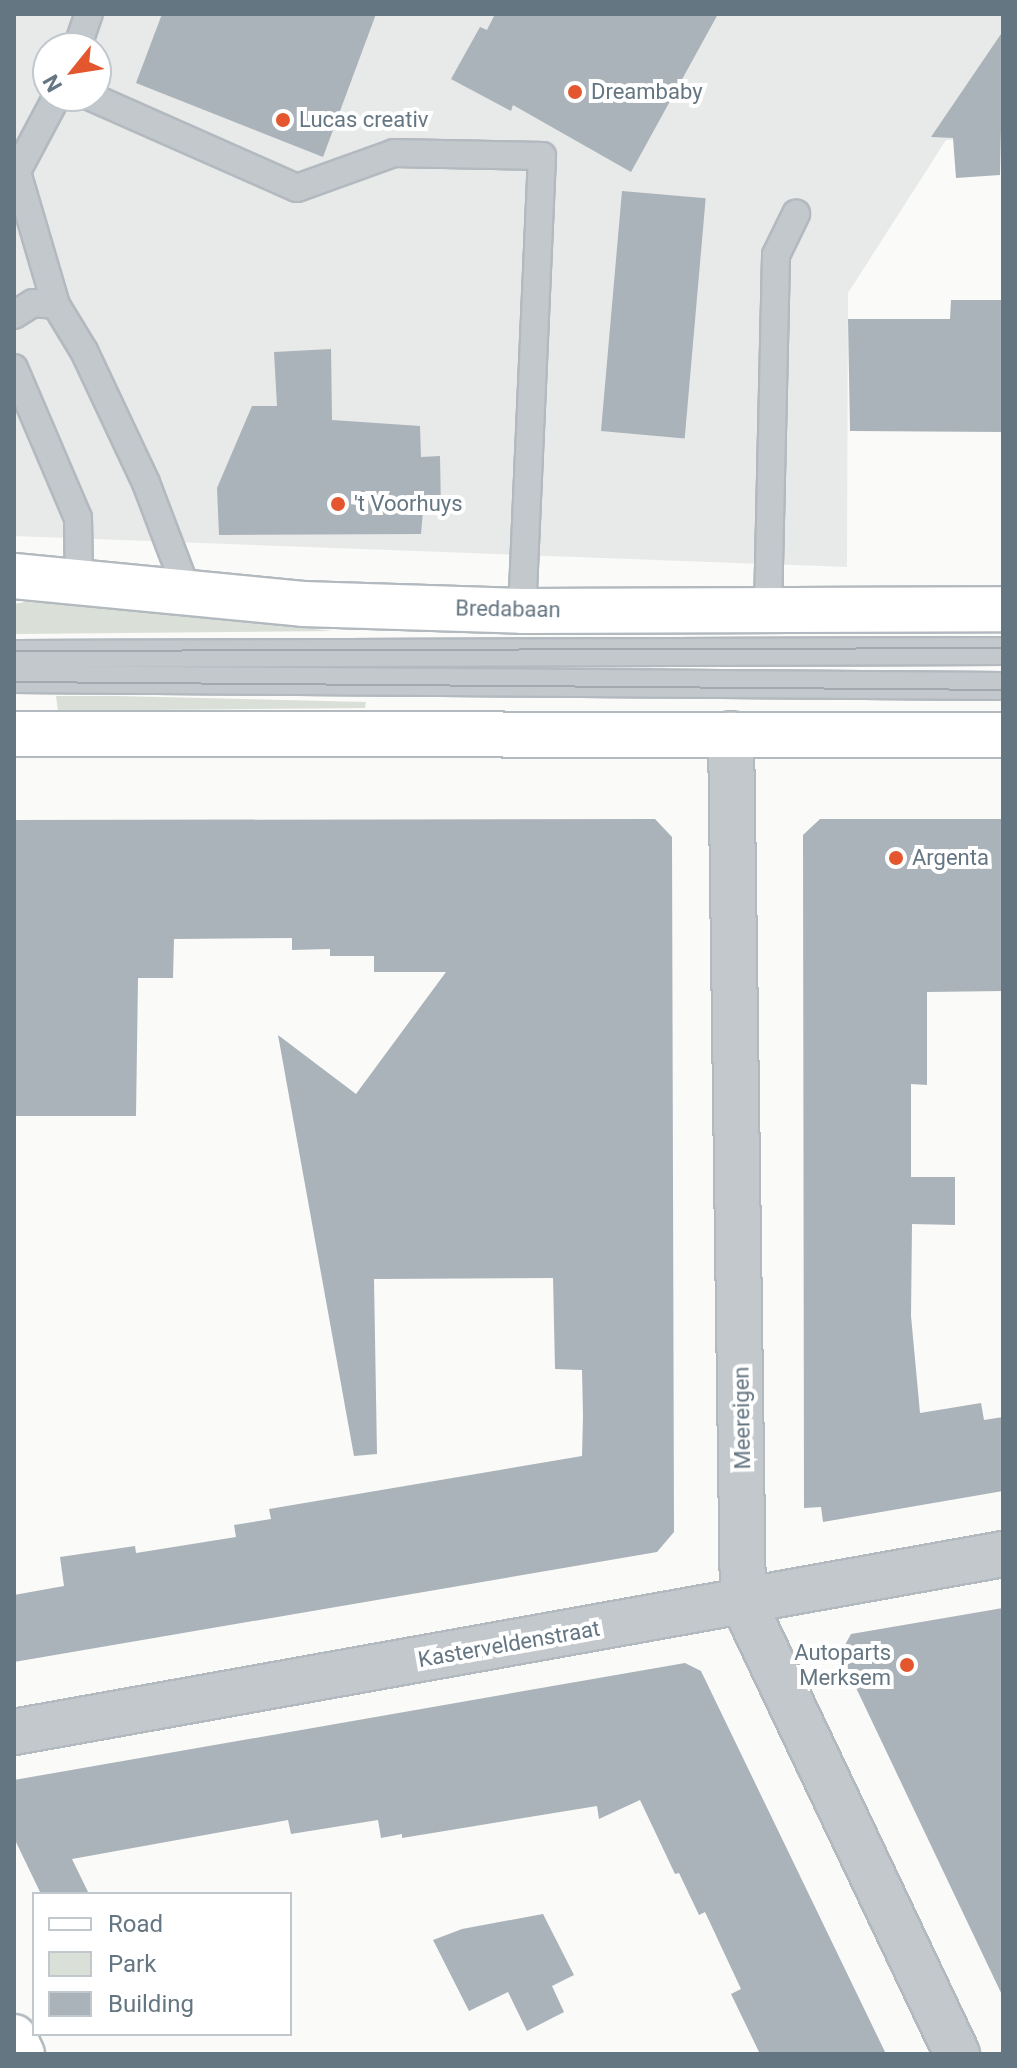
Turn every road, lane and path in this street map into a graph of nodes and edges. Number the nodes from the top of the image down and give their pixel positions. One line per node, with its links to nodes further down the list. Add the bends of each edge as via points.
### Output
1 (112, 106): 13 (lane, via 297,188 394,153 542,156)
2 (48, 112): 3 (lane)
3 (15, 173): 5 (lane)
4 (796, 214): 11 (lane, via 776,255)
5 (56, 305): 6 (lane, via 33,303); 10 (lane, via 84,351 146,483)
6 (14, 315)
7 (14, 368): 9 (lane, via 78,518)
8 (14, 576): 9 (main road, Bredabaan)
9 (79, 582): 10 (main road, Bredabaan)
10 (187, 591): 13 (main road, Bredabaan, via 303,604)
11 (768, 609): 12 (main road, Bredabaan); 13 (main road, Bredabaan)
12 (1003, 609)
13 (522, 611)
14 (1003, 651): 15 (lane)
15 (14, 654)
16 (14, 679): 17 (lane)
17 (1003, 686)
18 (14, 734): 19 (main road)
19 (731, 734): 20 (main road); 22 (street, Meereigen)
20 (1003, 735)
21 (1003, 1554): 22 (street, Kasterveldenstraat)
22 (743, 1602): 23 (street, Kasterveldenstraat); 26 (street, Meereigen)
23 (14, 1732)
24 (14, 2037): 25 (main road)
25 (22, 2054)
26 (957, 2054)

